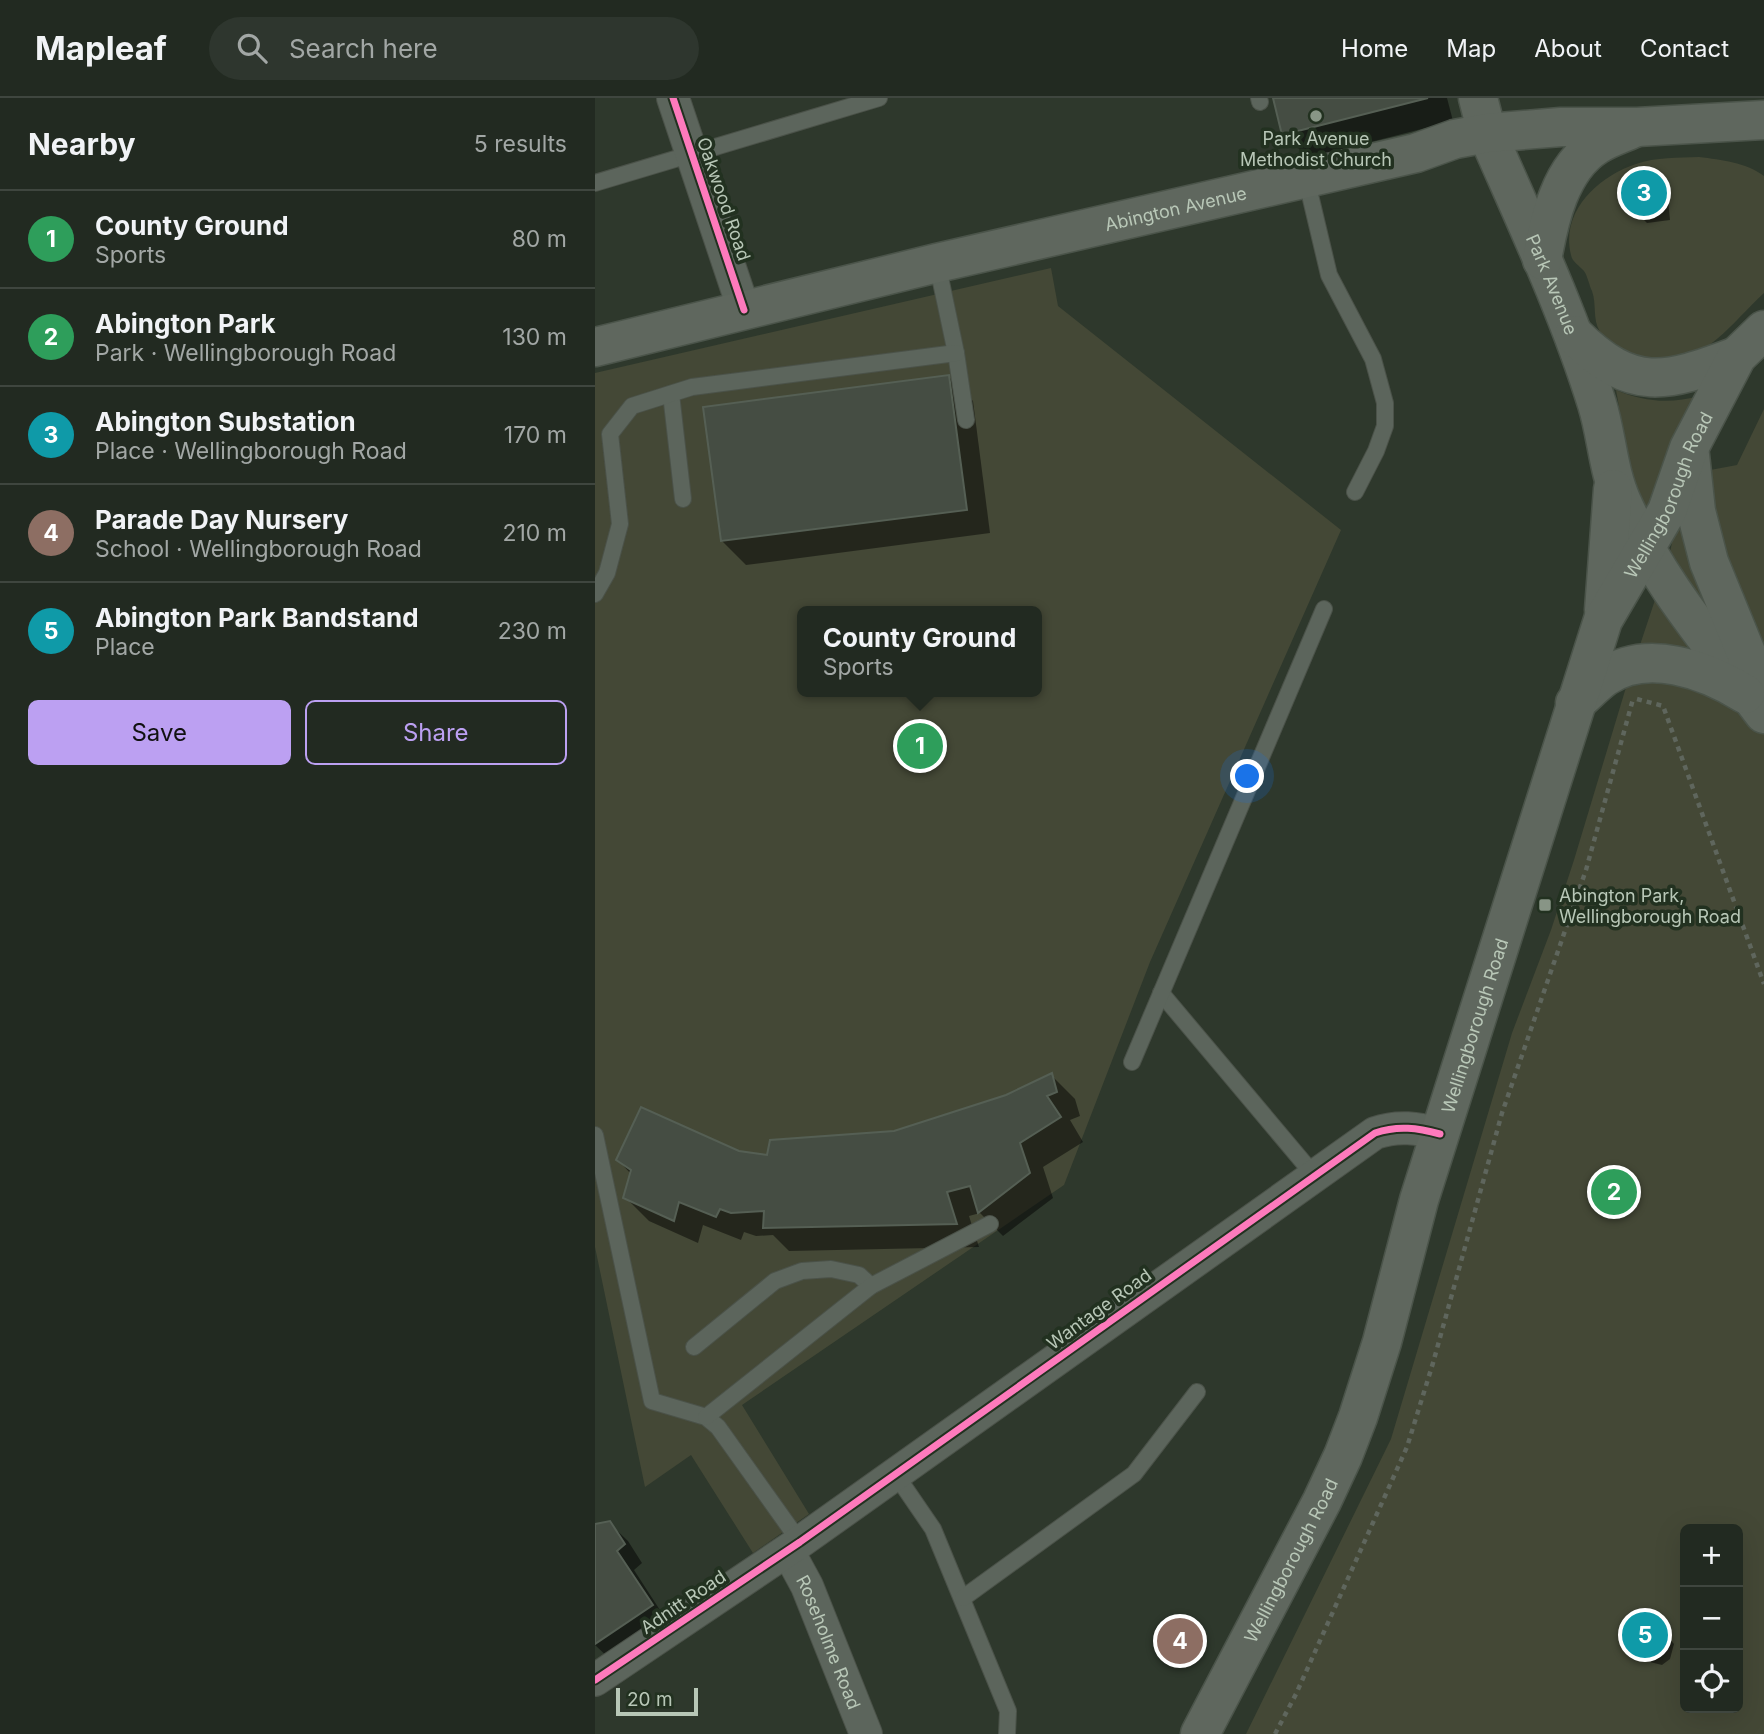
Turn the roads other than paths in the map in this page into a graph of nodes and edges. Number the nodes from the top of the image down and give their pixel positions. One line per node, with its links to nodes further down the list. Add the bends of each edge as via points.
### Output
1 (673, 98): 11 (street, Oakwood Road)
2 (879, 98): 11 (lane)
3 (1458, 98): 12 (main road, via 1446,122)
4 (1500, 98): 8 (main road, via 1525,118)
5 (1482, 115): 8 (main road, Abington Avenue); 12 (main road, Abington Avenue, via 1455,139); 15 (main road, Park Avenue)
6 (1764, 120): 7 (main road, Abington Avenue)
7 (1714, 122): 9 (main road, Abington Avenue); 10 (main road)
8 (1561, 127): 9 (main road, Abington Avenue)
9 (1637, 127): 16 (main road, via 1597,145 1573,169 1548,225)
10 (1764, 147)
11 (692, 154): 14 (lane); 18 (street, Oakwood Road)
12 (1409, 155): 13 (main road, Abington Avenue); 15 (main road, via 1469,162)
13 (1306, 178): 17 (main road, Abington Avenue); 28 (lane, via 1329,275 1373,359 1385,403 1385,426)
14 (595, 183)
15 (1511, 189): 16 (main road, Park Avenue)
16 (1542, 260): 20 (main road, Park Avenue)
17 (937, 263): 18 (main road, Abington Avenue); 22 (lane)
18 (744, 310): 21 (main road, Abington Avenue)
19 (1764, 330): 23 (main road, Wellingborough Road)
20 (1572, 333): 23 (main road, Wellingborough Road, via 1595,356 1632,376 1696,371); 27 (main road, Park Avenue, via 1598,407)
21 (595, 347)
22 (956, 353): 24 (lane, via 692,387); 25 (lane)
23 (1737, 356): 26 (main road, Wellingborough Road)
24 (671, 394): 29 (lane); 31 (lane, via 632,406 610,434 620,524 607,573)
25 (966, 419)
26 (1689, 448): 30 (main road, Wellingborough Road, via 1667,511); 35 (main road, via 1696,511 1709,562 1747,655)
27 (1614, 478): 30 (main road); 33 (main road)
28 (1355, 492)
29 (683, 499)
30 (1646, 550): 33 (main road, Wellingborough Road); 35 (main road, via 1682,608)
31 (595, 594)
32 (1324, 610): 36 (lane)
33 (1604, 620): 34 (main road, Wellingborough Road)
34 (1576, 703): 35 (main road, via 1605,677 1639,665 1665,664 1724,681); 38 (main road, Wellingborough Road)
35 (1758, 706)
36 (1161, 993): 37 (lane); 40 (lane)
37 (1132, 1062)
38 (1440, 1134): 40 (street, Wantage Road, via 1417,1128 1387,1129); 52 (main road, Wellingborough Road, via 1370,1382 1343,1457)
39 (595, 1135): 45 (lane, via 652,1401)
40 (1314, 1175): 46 (street, Wantage Road)
41 (990, 1224): 42 (lane)
42 (871, 1286): 43 (lane, via 859,1275 831,1269 802,1271 775,1281); 45 (lane)
43 (694, 1347)
44 (1197, 1392): 48 (lane, via 1134,1474)
45 (706, 1417): 47 (lane, via 718,1427)
46 (895, 1475): 47 (street, Wantage Road); 48 (lane, via 933,1529)
47 (794, 1546): 49 (street, Adnitt Road); 50 (street, Roseholme Road)
48 (963, 1598): 51 (lane, via 1008,1711)
49 (595, 1680)
50 (866, 1734)
51 (1007, 1734)
52 (1200, 1734)

